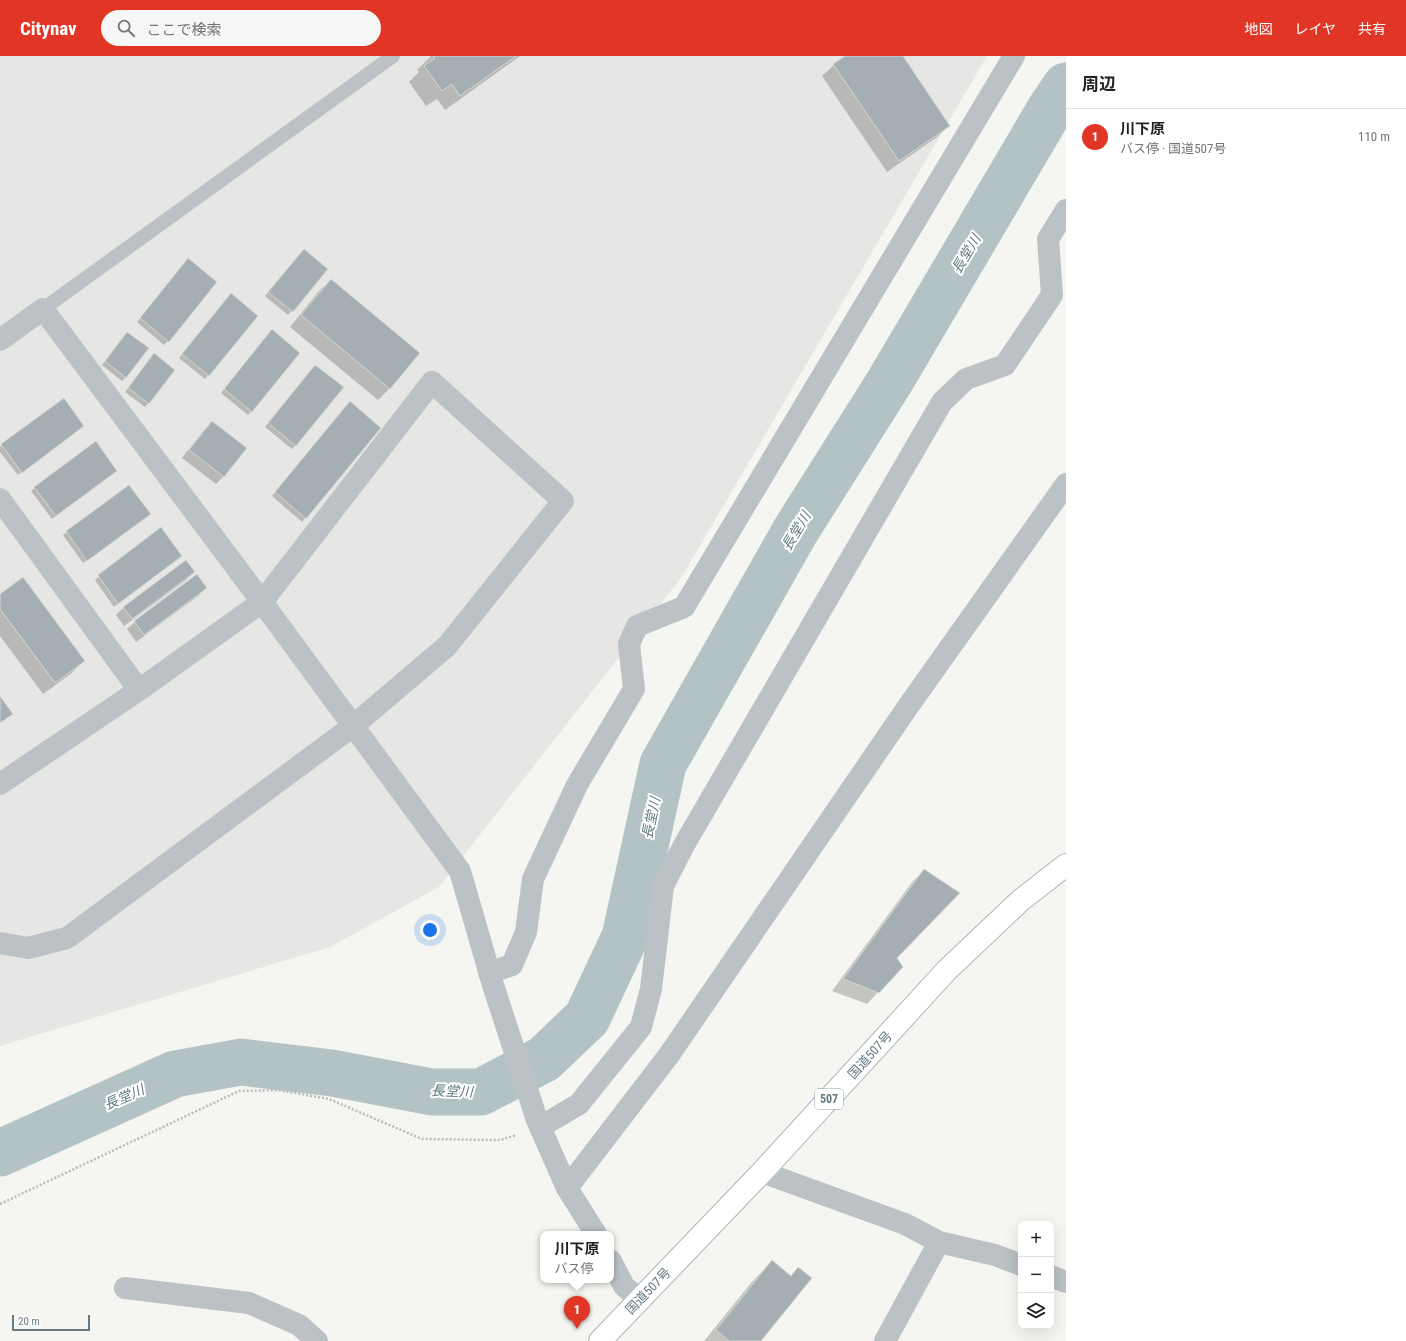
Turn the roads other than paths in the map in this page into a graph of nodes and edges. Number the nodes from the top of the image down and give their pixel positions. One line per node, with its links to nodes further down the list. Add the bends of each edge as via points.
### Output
1 (393, 56): 4 (lane)
2 (1014, 56): 14 (street, via 684,607 637,626 629,644 634,689 577,785 533,879 526,932 512,966)
3 (1066, 210): 15 (street, via 1048,239 1052,295 1005,365 966,379 942,402 662,886 651,989 641,1027 579,1104)
4 (43, 309): 5 (street); 8 (street)
5 (0, 340)
6 (1066, 484): 17 (street, via 907,708 669,1055)
7 (1, 502): 9 (street)
8 (262, 602): 9 (street); 10 (street); 10 (street, via 432,382 563,501 447,646)
9 (139, 690): 11 (street)
10 (353, 726): 13 (street, via 67,938 28,948); 14 (street, via 460,871)
11 (0, 784)
12 (1066, 865): 16 (highway, 国道507号 / 507, via 1022,900 947,970)
13 (0, 943)
14 (491, 979): 15 (street)
15 (539, 1123): 17 (street)
16 (762, 1172): 19 (street, via 905,1224); 25 (highway, 国道507号 / 507)
17 (567, 1188): 18 (street)
18 (594, 1231)
19 (939, 1242): 20 (street, via 995,1255); 28 (street)
20 (1018, 1264)
21 (614, 1268): 25 (street, via 624,1286)
22 (1054, 1277): 23 (street)
23 (1066, 1282)
24 (124, 1288): 26 (street, via 249,1303 299,1326)
25 (640, 1300): 27 (highway, 国道507号 / 507)
26 (317, 1341)
27 (600, 1341)
28 (885, 1341)

